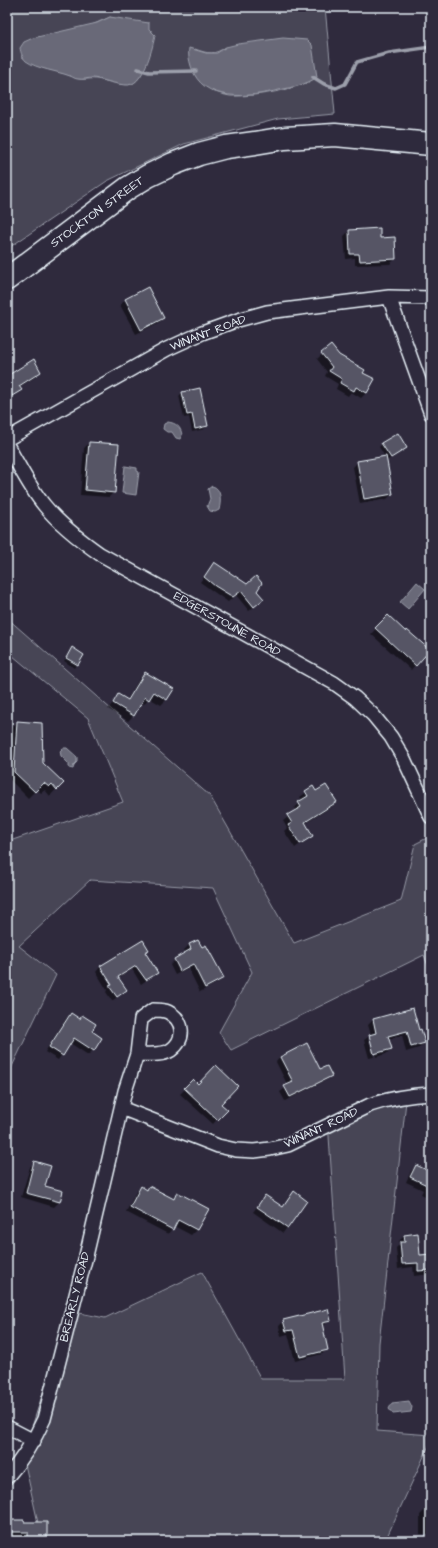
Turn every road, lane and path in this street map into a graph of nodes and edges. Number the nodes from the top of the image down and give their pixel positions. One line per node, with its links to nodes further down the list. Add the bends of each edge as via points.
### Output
1 (431, 144): 2 (highway, STOCKTON STREET, via 335,135 285,138 199,154 173,164 128,188)
2 (7, 279)
3 (389, 297): 4 (street, WINANT ROAD); 5 (street); 6 (street, WINANT ROAD, via 267,312 202,333 167,349)
4 (431, 298)
5 (431, 414)
6 (7, 439)
7 (7, 444): 8 (street, EDGERSTOUNE ROAD, via 44,505 79,539 100,554 334,683 355,698 373,715 391,738 404,759)
8 (431, 818)
9 (137, 1054): 11 (street, BREARLY ROAD)
10 (431, 1094): 11 (street, WINANT ROAD, via 391,1098 370,1105 288,1145 254,1151 218,1146)
11 (121, 1108): 13 (street, BREARLY ROAD, via 44,1420)
12 (7, 1427): 13 (street)
13 (34, 1441): 14 (street, BREARLY ROAD)
14 (7, 1477)

